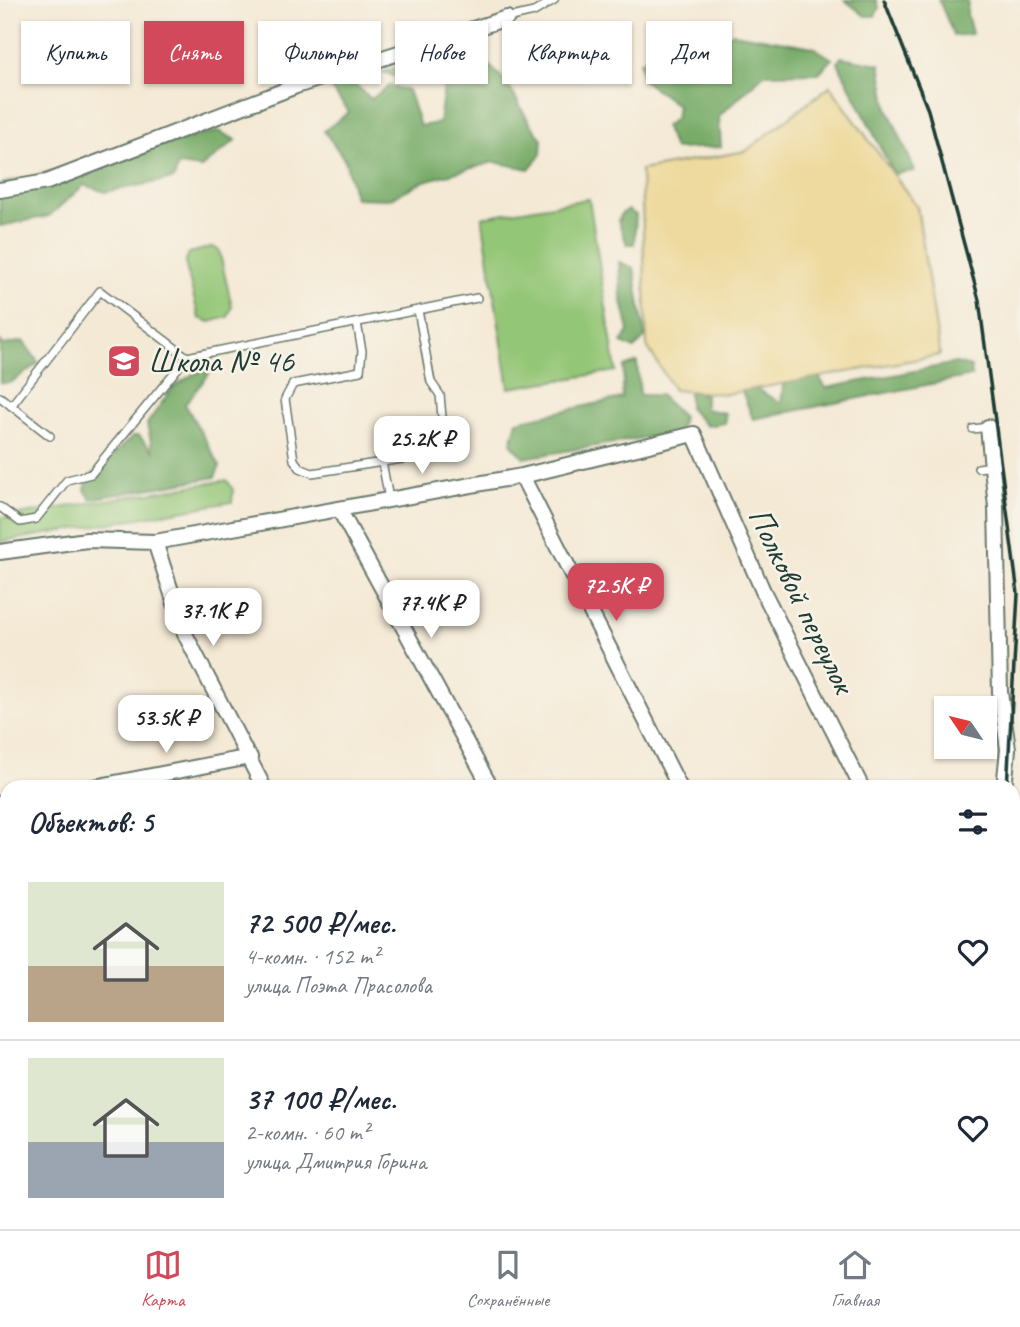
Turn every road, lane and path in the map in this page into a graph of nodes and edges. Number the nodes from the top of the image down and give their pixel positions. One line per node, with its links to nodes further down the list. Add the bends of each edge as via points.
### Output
1 (554, 0): 2 (lane, via 534,12)
2 (507, 18): 3 (street, via 296,86 47,182)
3 (0, 190)
4 (477, 298): 5 (lane)
5 (418, 310): 6 (lane); 12 (lane, via 431,382 440,395 444,439 428,455)
6 (357, 323): 7 (lane); 12 (lane, via 360,370 293,384 287,390 294,460 312,473)
7 (187, 357): 9 (lane, via 100,291); 15 (lane, via 91,474 67,480 36,519 20,522)
8 (0, 397): 9 (lane)
9 (11, 406): 11 (lane)
10 (981, 428): 25 (street, via 996,507 1000,692 1009,749)
11 (50, 436)
12 (382, 462): 14 (lane)
13 (522, 475): 14 (street); 23 (street); 24 (street, Полковой переулок, via 694,434 763,591)
14 (389, 500): 16 (street)
15 (0, 507)
16 (339, 509): 17 (street); 22 (street)
17 (155, 542): 18 (street, via 87,540); 19 (street, via 186,634)
18 (0, 552)
19 (250, 757): 20 (street); 21 (street)
20 (131, 780)
21 (260, 780)
22 (487, 780)
23 (676, 780)
24 (858, 780)
25 (1005, 780)

